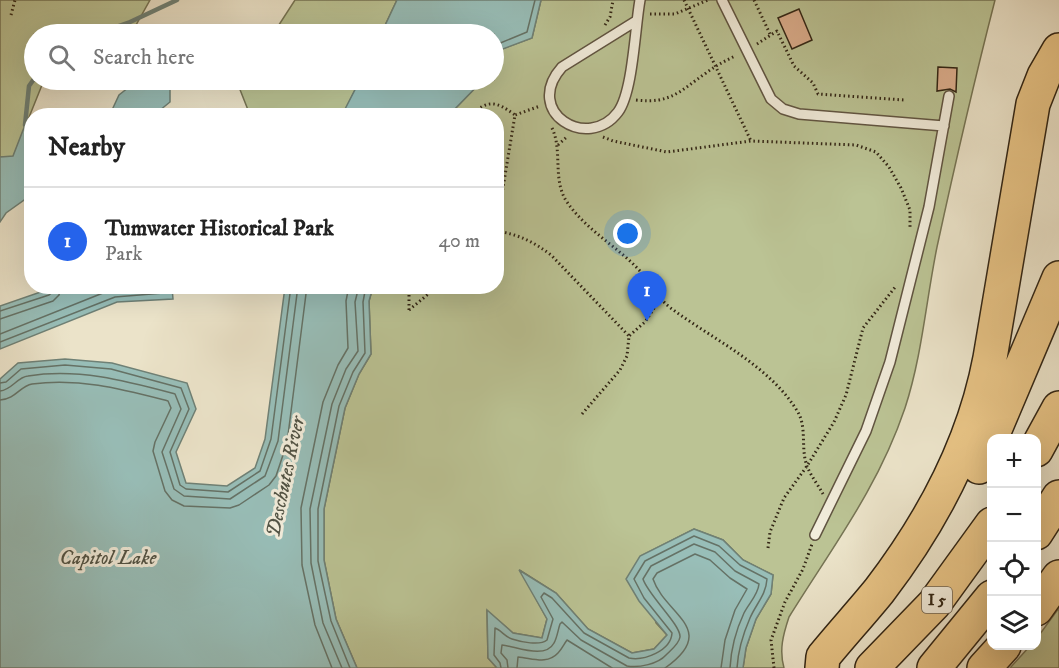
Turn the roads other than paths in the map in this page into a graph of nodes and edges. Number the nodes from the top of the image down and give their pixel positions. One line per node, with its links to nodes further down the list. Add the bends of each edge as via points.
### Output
1 (640, 0): 3 (lane)
2 (722, 0): 6 (lane, via 771,99 783,109 799,114)
3 (640, 17): 3 (lane, via 626,93 618,112 591,129 563,122 549,100 554,76)
4 (1059, 50): 18 (highway, via 1033,104 985,385 972,428 922,528 878,591 823,657)
5 (949, 96): 6 (lane)
6 (944, 126): 13 (lane, via 929,207 890,362 866,431)
7 (1059, 278): 18 (highway, via 985,454 954,517 875,613)
8 (1059, 408): 9 (highway)
9 (1041, 441)
10 (1059, 497): 11 (highway)
11 (1041, 525)
12 (987, 531): 19 (highway, I 5, via 934,604)
13 (815, 536)
14 (1059, 578): 15 (highway)
15 (1041, 602)
16 (987, 603): 20 (highway, I 5)
17 (1000, 650): 21 (highway)
18 (822, 668)
19 (872, 668)
20 (934, 668)
21 (984, 668)

